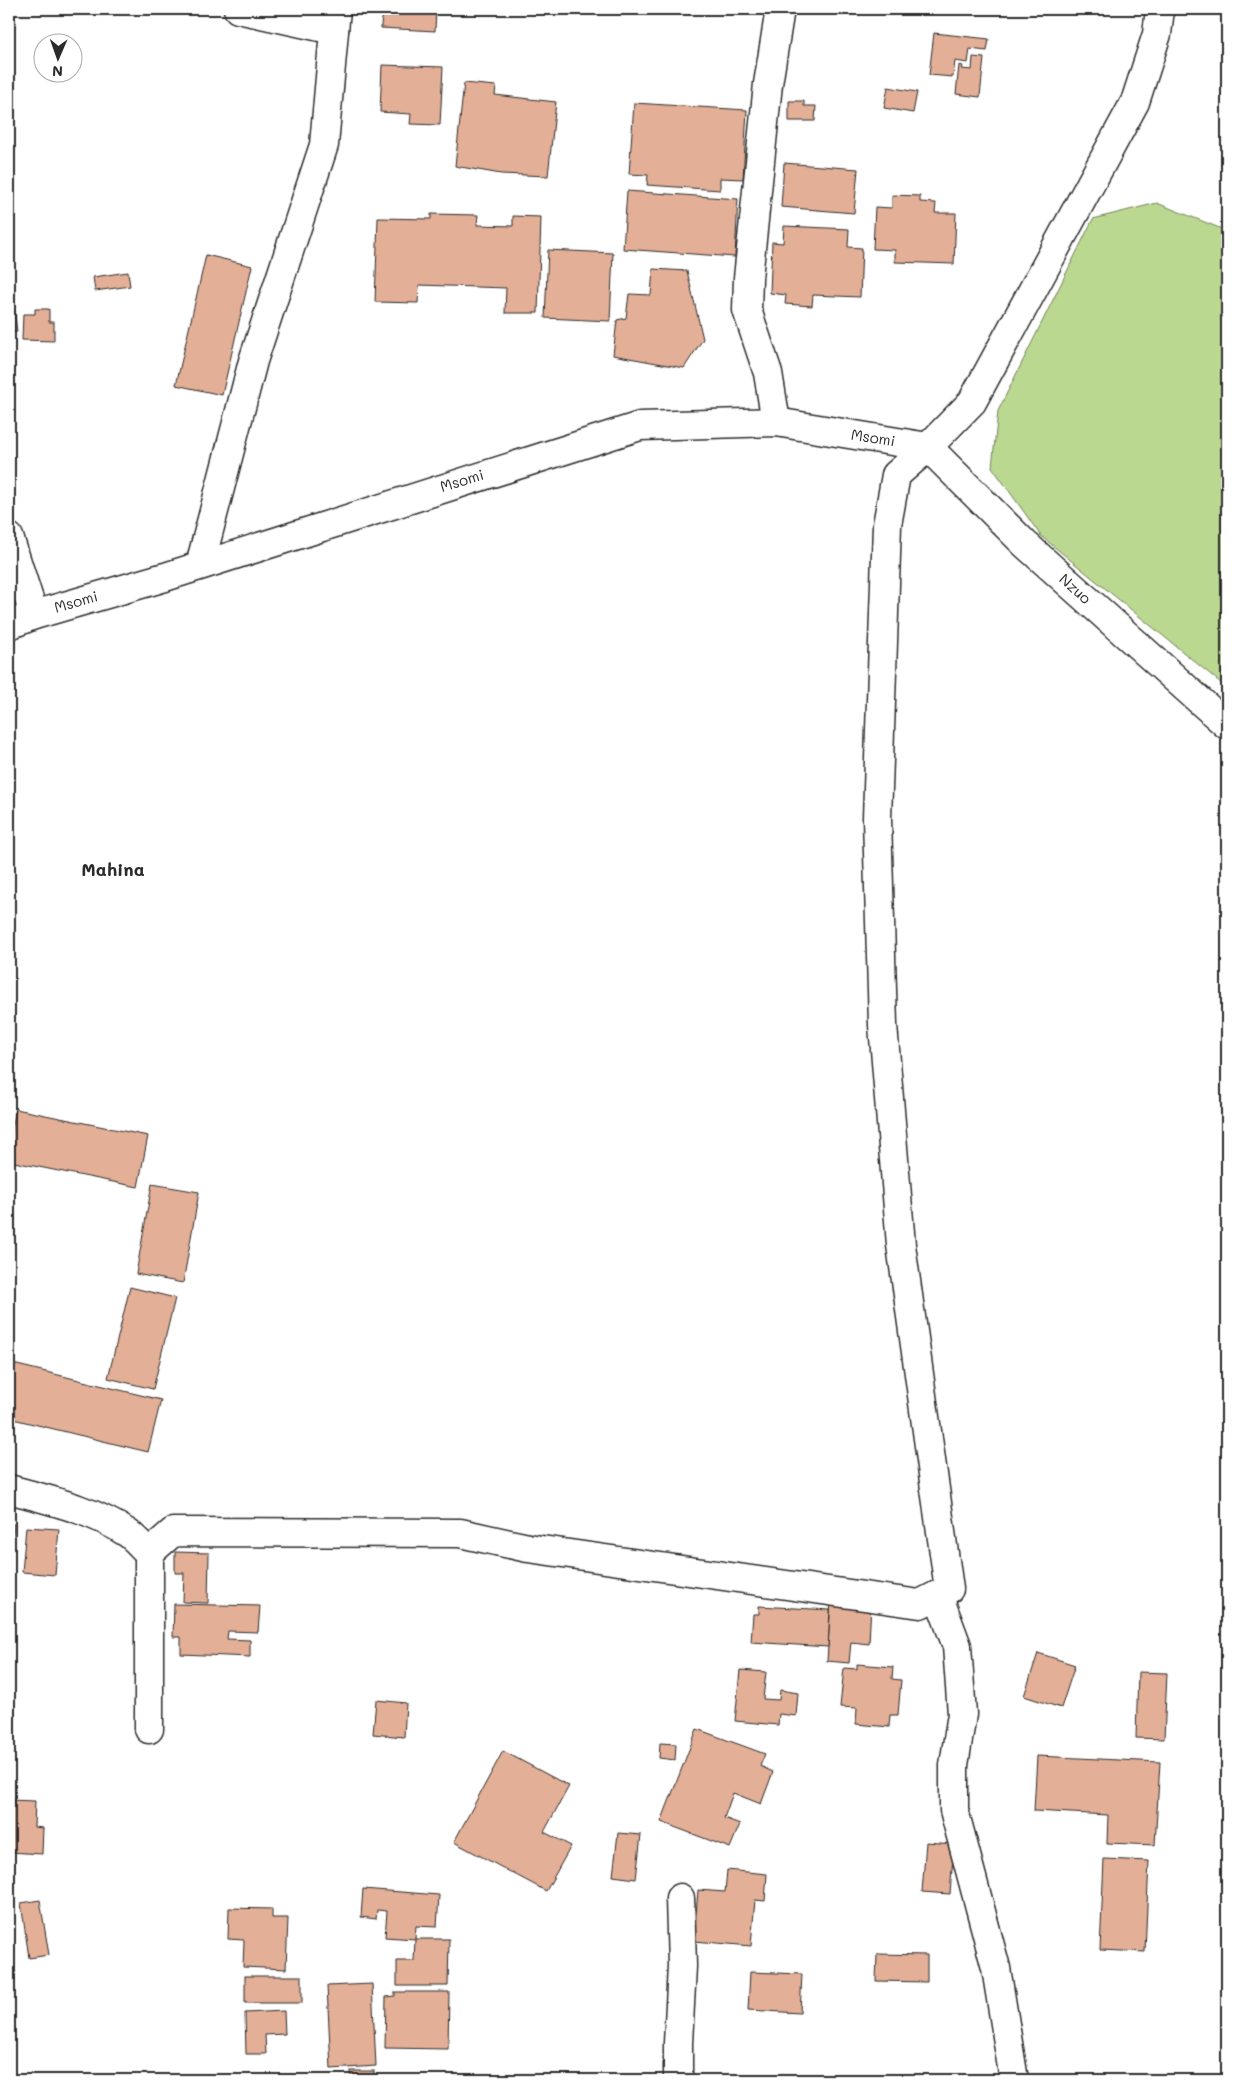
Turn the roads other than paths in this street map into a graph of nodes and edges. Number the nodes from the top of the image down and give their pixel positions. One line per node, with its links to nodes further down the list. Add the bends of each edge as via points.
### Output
1 (238, 9): 4 (street)
2 (780, 9): 5 (street, via 768,84 747,310 768,374)
3 (1160, 9): 6 (street, via 1157,34 1135,102 972,402)
4 (335, 19): 8 (street, via 324,145 253,362)
5 (776, 422): 6 (street, Msomi); 8 (street, Msomi, via 640,426)
6 (928, 447): 11 (street, Nzuo, via 1025,544); 14 (street, via 896,475 887,525 877,818 883,1025 901,1245 949,1589)
7 (9, 537): 9 (street)
8 (200, 565): 9 (street, Msomi)
9 (34, 615): 10 (street, Msomi)
10 (9, 625)
11 (1227, 725)
12 (9, 1489): 13 (street, via 64,1504 112,1524)
13 (149, 1553): 14 (street, via 173,1532 460,1533 528,1548 920,1604); 15 (street)
14 (938, 1595): 18 (street, via 957,1646 960,1685 962,1714 954,1765 954,1810 996,1968)
15 (149, 1729)
16 (680, 1898): 17 (street, via 682,1966)
17 (678, 2080)
18 (1014, 2080)

